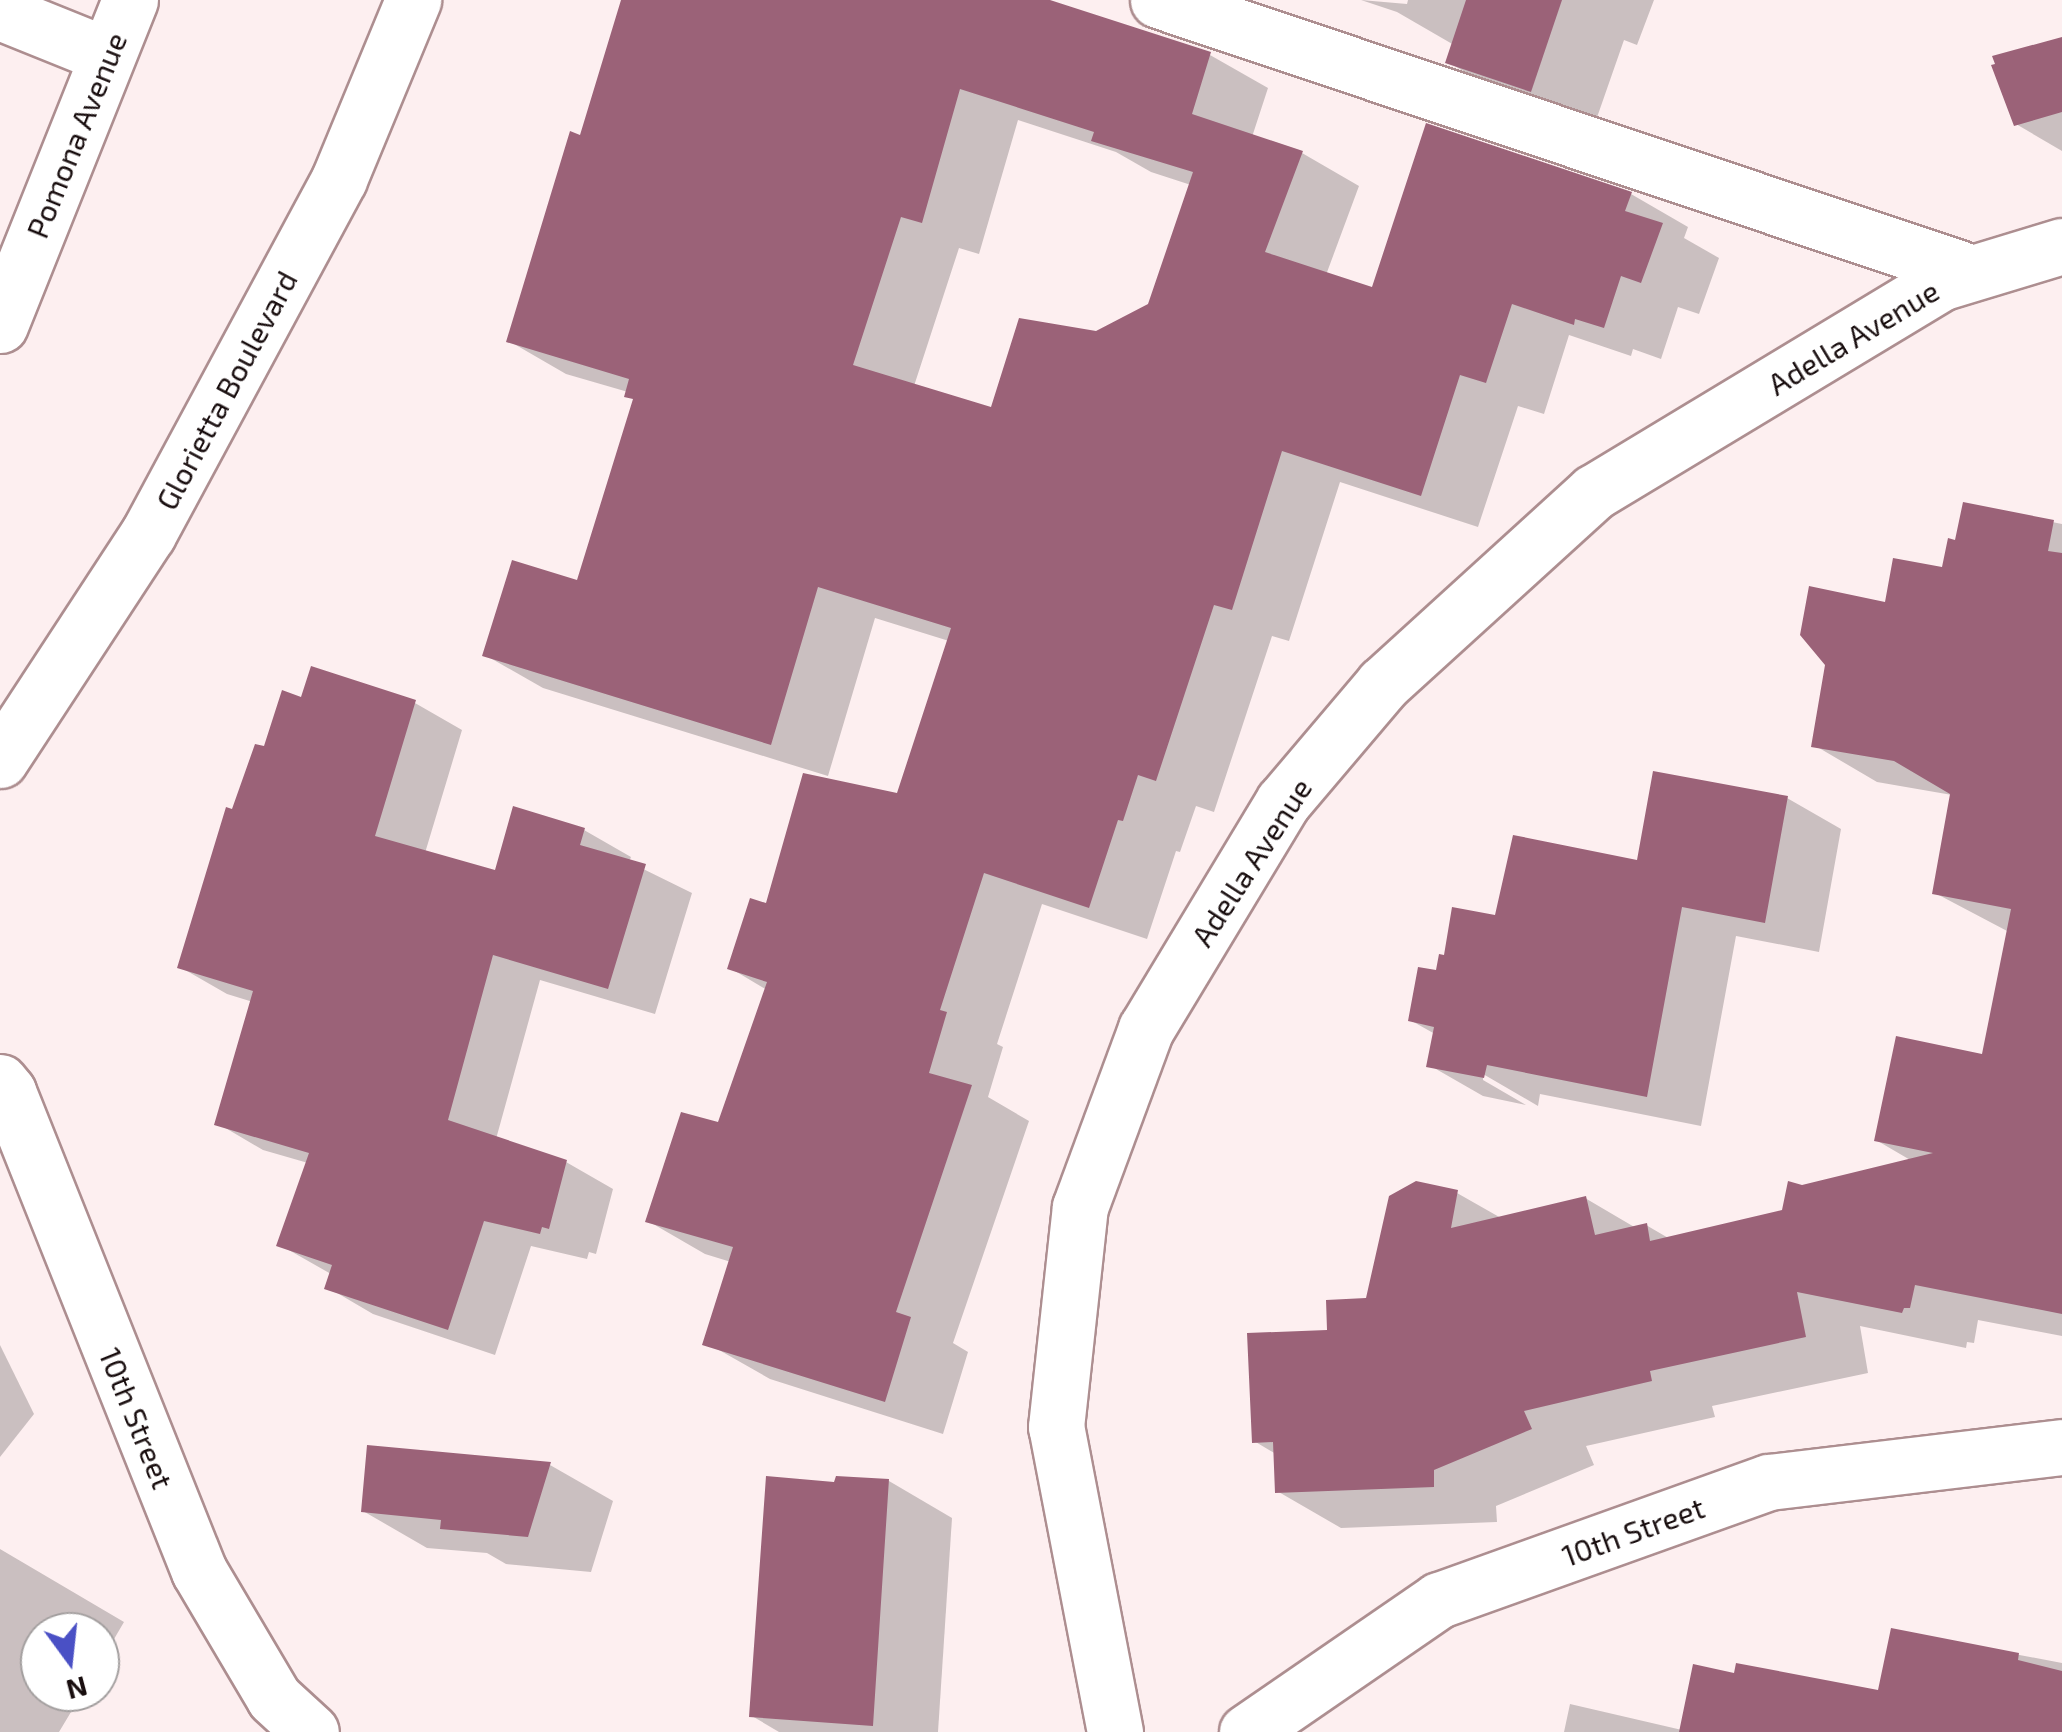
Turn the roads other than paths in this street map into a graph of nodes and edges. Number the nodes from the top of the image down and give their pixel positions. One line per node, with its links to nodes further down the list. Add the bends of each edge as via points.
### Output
1 (130, 0): 5 (street, Pomona Avenue)
2 (413, 0): 9 (street, Glorietta Boulevard, via 339,179 157,518)
3 (1158, 0): 7 (street)
4 (0, 12): 5 (street)
5 (107, 55): 8 (street, Pomona Avenue)
6 (2062, 246): 7 (street, Adella Avenue)
7 (1970, 272): 13 (street, Adella Avenue, via 1940,283 1594,492 1397,671 1284,802 1146,1028 1080,1206 1056,1426)
8 (0, 325)
9 (0, 760)
10 (0, 1082): 12 (street, 10th Street, via 199,1571 274,1698)
11 (2062, 1447): 14 (street, 10th Street, via 1769,1482 1439,1600)
12 (311, 1732)
13 (1115, 1732)
14 (1247, 1732)

